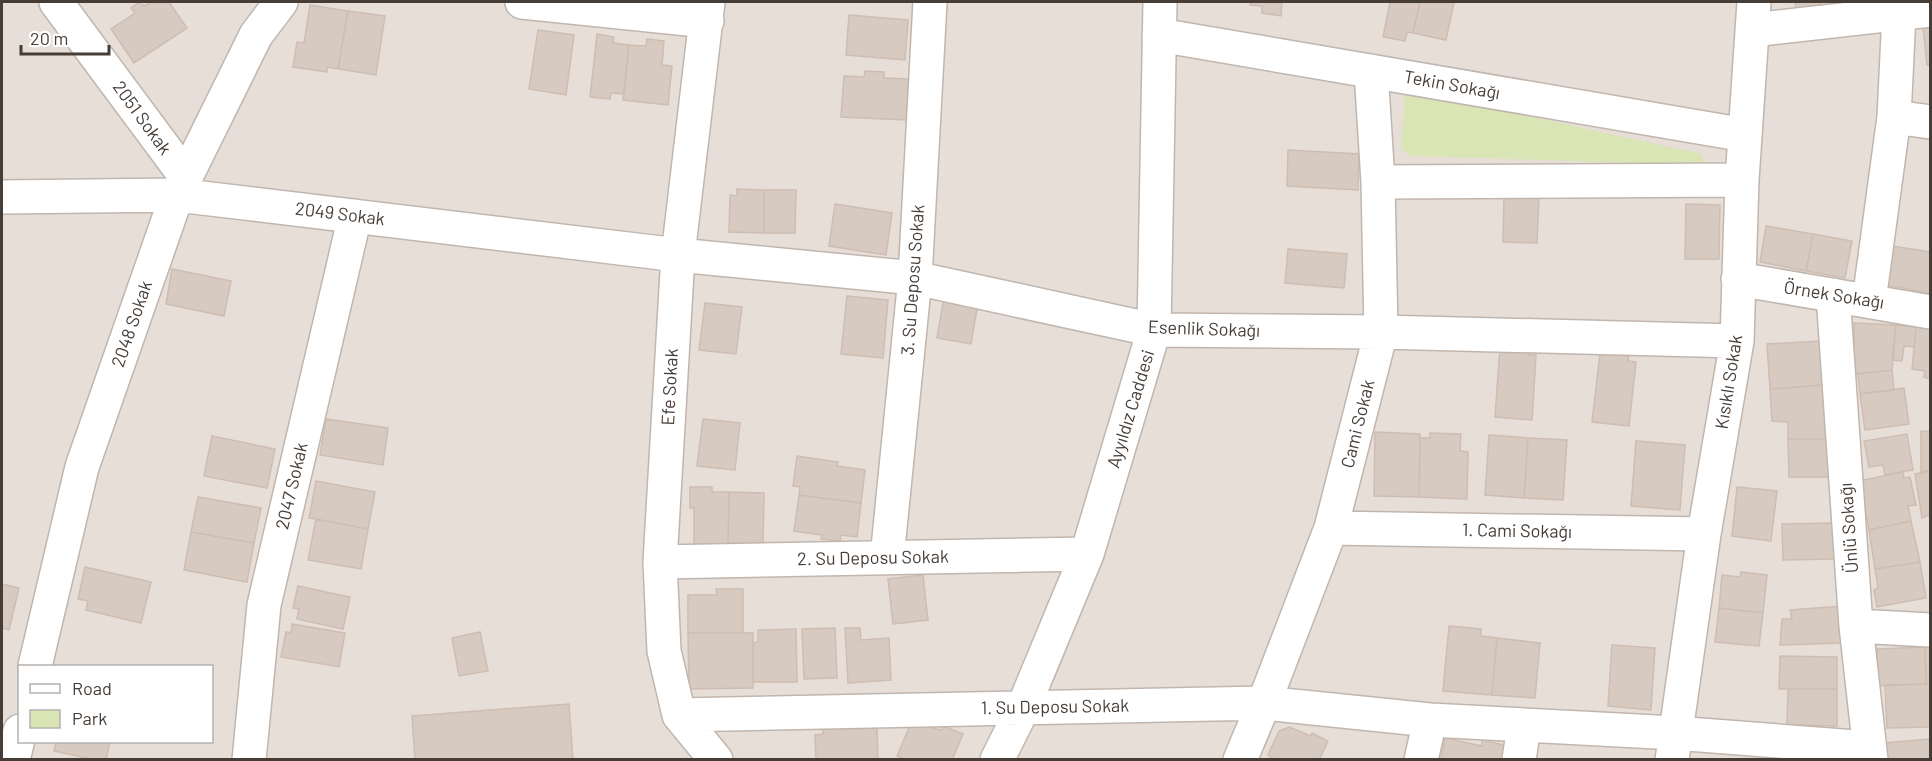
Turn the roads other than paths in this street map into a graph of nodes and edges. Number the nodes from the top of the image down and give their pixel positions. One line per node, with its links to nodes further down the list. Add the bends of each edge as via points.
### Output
1 (56, 2): 16 (street, 2051 Sokak)
2 (280, 2): 16 (street, 2048 Sokak, via 256,34)
3 (522, 2): 6 (street)
4 (930, 2): 20 (street, 3. Su Deposu Sokak)
5 (1160, 2): 9 (street, Ayyıldız Caddesi)
6 (708, 11): 19 (street, Efe Sokak)
7 (1915, 12): 8 (street); 11 (street)
8 (1753, 16): 13 (street, Kısıklı Sokak)
9 (1159, 35): 10 (street, Tekin Sokağı); 25 (street, Ayyıldız Caddesi)
10 (1371, 71): 13 (street, Tekin Sokağı); 15 (street, Cami Sokak)
11 (1894, 117): 12 (street); 23 (street)
12 (1930, 122)
13 (1745, 135): 14 (street, Kısıklı Sokak)
14 (1742, 180): 15 (street); 21 (street, Kısıklı Sokak)
15 (1378, 182): 26 (street, Cami Sokak)
16 (181, 186): 17 (street, 2049 Sokak); 18 (street, 2049 Sokak); 35 (street, 2048 Sokak, via 82,467)
17 (2, 197)
18 (355, 216): 19 (street, 2049 Sokak); 45 (street, 2047 Sokak, via 264,605)
19 (678, 255): 20 (street, Esenlik Sokağı); 32 (street, Efe Sokak)
20 (915, 278): 25 (street, Esenlik Sokağı); 31 (street, 3. Su Deposu Sokak)
21 (1738, 279): 22 (street, Örnek Sokağı); 27 (street, Kısıklı Sokak)
22 (1833, 295): 23 (street, Örnek Sokağı); 33 (street, Ünlü Sokağı)
23 (1869, 301): 24 (street, Örnek Sokağı)
24 (1930, 312)
25 (1154, 330): 26 (street, Esenlik Sokağı); 30 (street, Ayyıldız Caddesi)
26 (1381, 332): 27 (street, Esenlik Sokağı); 28 (street, Cami Sokak)
27 (1737, 341): 29 (street, Kısıklı Sokak)
28 (1331, 528): 29 (street, 1. Cami Sokağı); 36 (street, Cami Sokak)
29 (1704, 534): 42 (street, Kısıklı Sokak)
30 (1087, 554): 31 (street, 2. Su Deposu Sokak); 37 (street, Ayyıldız Caddesi)
31 (887, 558): 32 (street, 2. Su Deposu Sokak)
32 (660, 562): 38 (street, Efe Sokak, via 664,651)
33 (1856, 626): 34 (street); 43 (street, Ünlü Sokağı)
34 (1930, 630)
35 (35, 665)
36 (1264, 704): 37 (street, 1. Su Deposu Sokak); 39 (street, 1. Su Deposu Sokak); 48 (street, Cami Sokak)
37 (1023, 708): 38 (street, 1. Su Deposu Sokak); 47 (street, Ayyıldız Caddesi)
38 (679, 715): 46 (street, Efe Sokak)
39 (1430, 720): 40 (street, 1. Su Deposu Sokak); 49 (street)
40 (1524, 726): 42 (street, 1. Su Deposu Sokak); 50 (street)
41 (18, 738): 44 (street)
42 (1673, 746): 43 (street, 1. Su Deposu Sokak)
43 (1870, 754)
44 (13, 759)
45 (249, 759)
46 (716, 759)
47 (997, 759)
48 (1240, 759)
49 (1421, 759)
50 (1519, 759)

